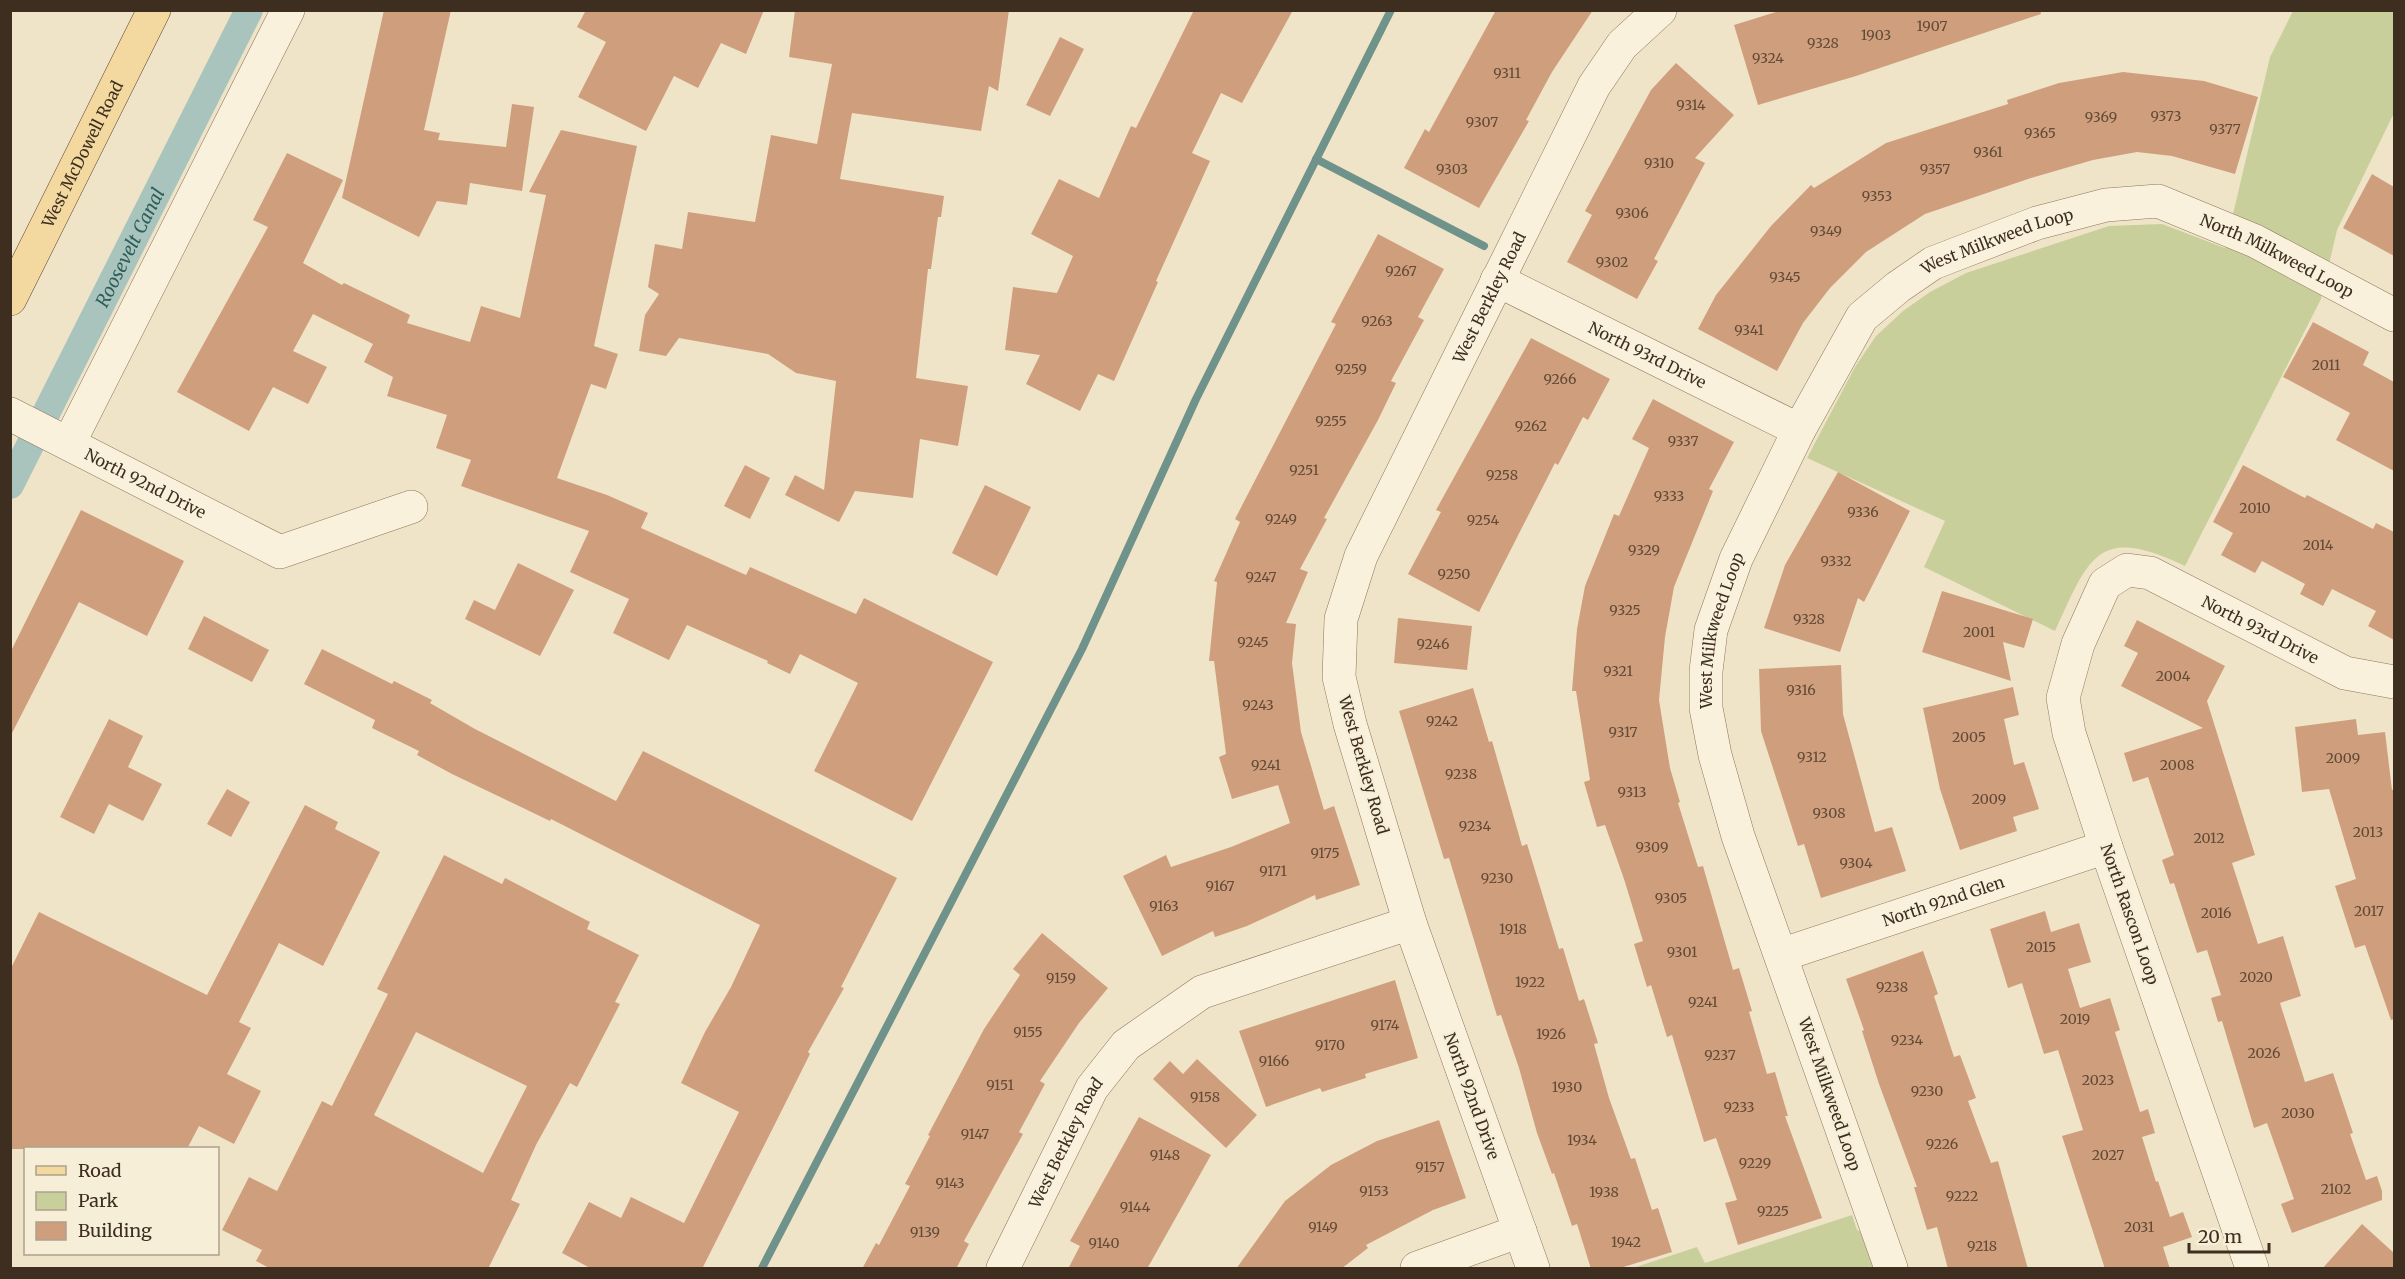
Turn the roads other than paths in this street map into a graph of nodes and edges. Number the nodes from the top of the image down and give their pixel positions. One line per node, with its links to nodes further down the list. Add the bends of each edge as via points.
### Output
1 (154, 10): 6 (main road, West McDowell Road)
2 (288, 10): 10 (street)
3 (1660, 10): 5 (street, West Berkley Road, via 1622,45 1594,86)
4 (2158, 201): 7 (street, North Milkweed Loop, via 2255,241); 9 (street, West Milkweed Loop, via 2106,204 2037,223 1933,263 1862,317)
5 (1497, 280): 9 (street, North 93rd Drive); 15 (street, West Berkley Road, via 1361,556 1341,619 1339,677)
6 (10, 298)
7 (2394, 315)
8 (13, 415): 10 (street, North 92nd Drive)
9 (1799, 430): 16 (street, West Milkweed Loop, via 1736,559 1711,630 1706,671 1706,708 1715,755 1738,836)
10 (65, 441): 11 (street, North 92nd Drive, via 280,552)
11 (411, 507)
12 (2127, 570): 13 (street, North 93rd Drive, via 2150,573 2345,673); 14 (street, North Rascon Loop, via 2105,584 2078,644 2063,698 2069,733)
13 (2394, 682)
14 (2106, 847): 16 (street, North 92nd Glen); 22 (street, North Rascon Loop)
15 (1410, 923): 17 (street, North 92nd Drive); 18 (street, West Berkley Road, via 1202,992 1126,1045 1092,1088)
16 (1781, 955): 21 (street, West Milkweed Loop)
17 (1520, 1231): 19 (street); 20 (street, North 92nd Drive)
18 (1003, 1269)
19 (1417, 1269)
20 (1533, 1269)
21 (1891, 1269)
22 (2252, 1269)

